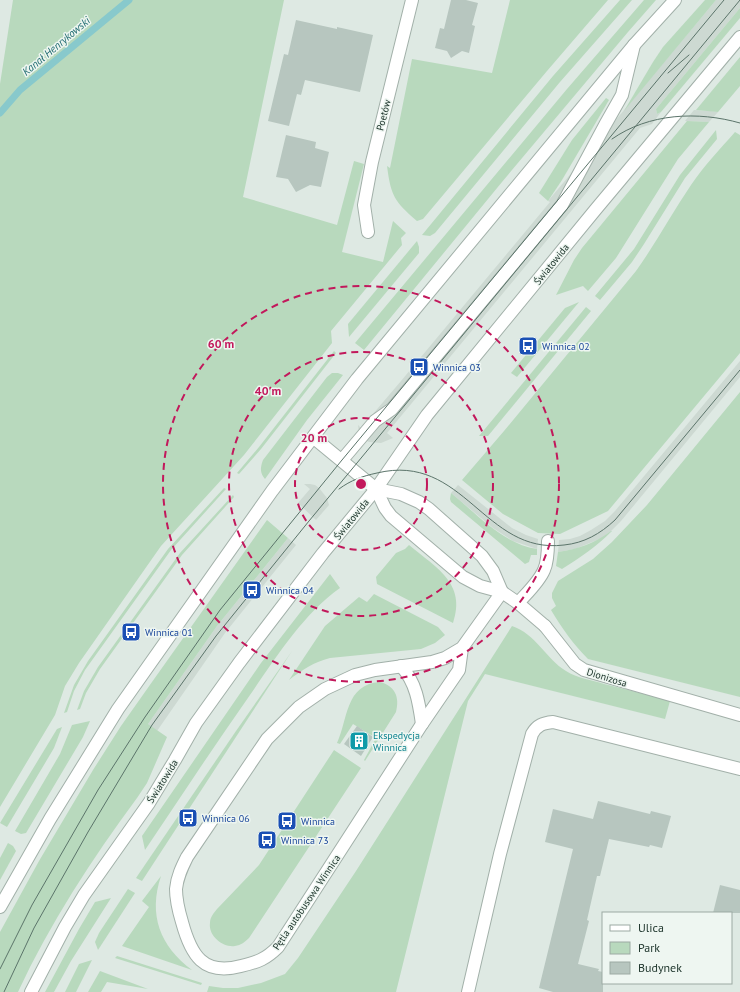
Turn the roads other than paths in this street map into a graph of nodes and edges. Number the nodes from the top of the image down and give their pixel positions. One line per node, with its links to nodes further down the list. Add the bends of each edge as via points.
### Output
1 (412, 0): 5 (street, Poetów, via 372,162 364,205)
2 (675, 0): 4 (street)
3 (740, 36): 8 (street, Światowida, via 427,416)
4 (634, 45): 6 (street, via 357,379); 7 (street, via 622,95 562,205 392,409 375,421)
5 (368, 232)
6 (314, 438): 7 (street, Dionizosa); 17 (street, via 263,504 118,709 50,818)
7 (342, 460): 8 (street, Dionizosa)
8 (376, 489): 10 (street, Dionizosa, via 391,516 463,577 480,586); 10 (street, Dionizosa, via 401,494 429,509 482,556 493,571); 18 (street, Światowida, via 243,656 196,724 149,803 84,895)
9 (548, 541): 11 (street, via 544,570)
10 (502, 592): 11 (street, Dionizosa); 12 (street)
11 (518, 603): 14 (street, Dionizosa, via 545,626 575,664 584,670)
12 (462, 648): 13 (street, Pętla autobusowa Winnica, via 432,662); 15 (street, Pętla autobusowa Winnica, via 459,670)
13 (401, 666): 15 (street, via 414,686); 15 (street, Pętla autobusowa Winnica, via 355,675 325,688 299,707 267,739 187,857 179,873 176,888 179,910 184,931 196,957 212,968 235,968 258,962 278,947)
14 (740, 715)
15 (422, 724)
16 (740, 769): 19 (street, via 553,722 536,727 500,854)
17 (0, 907)
18 (31, 992)
19 (468, 992)

